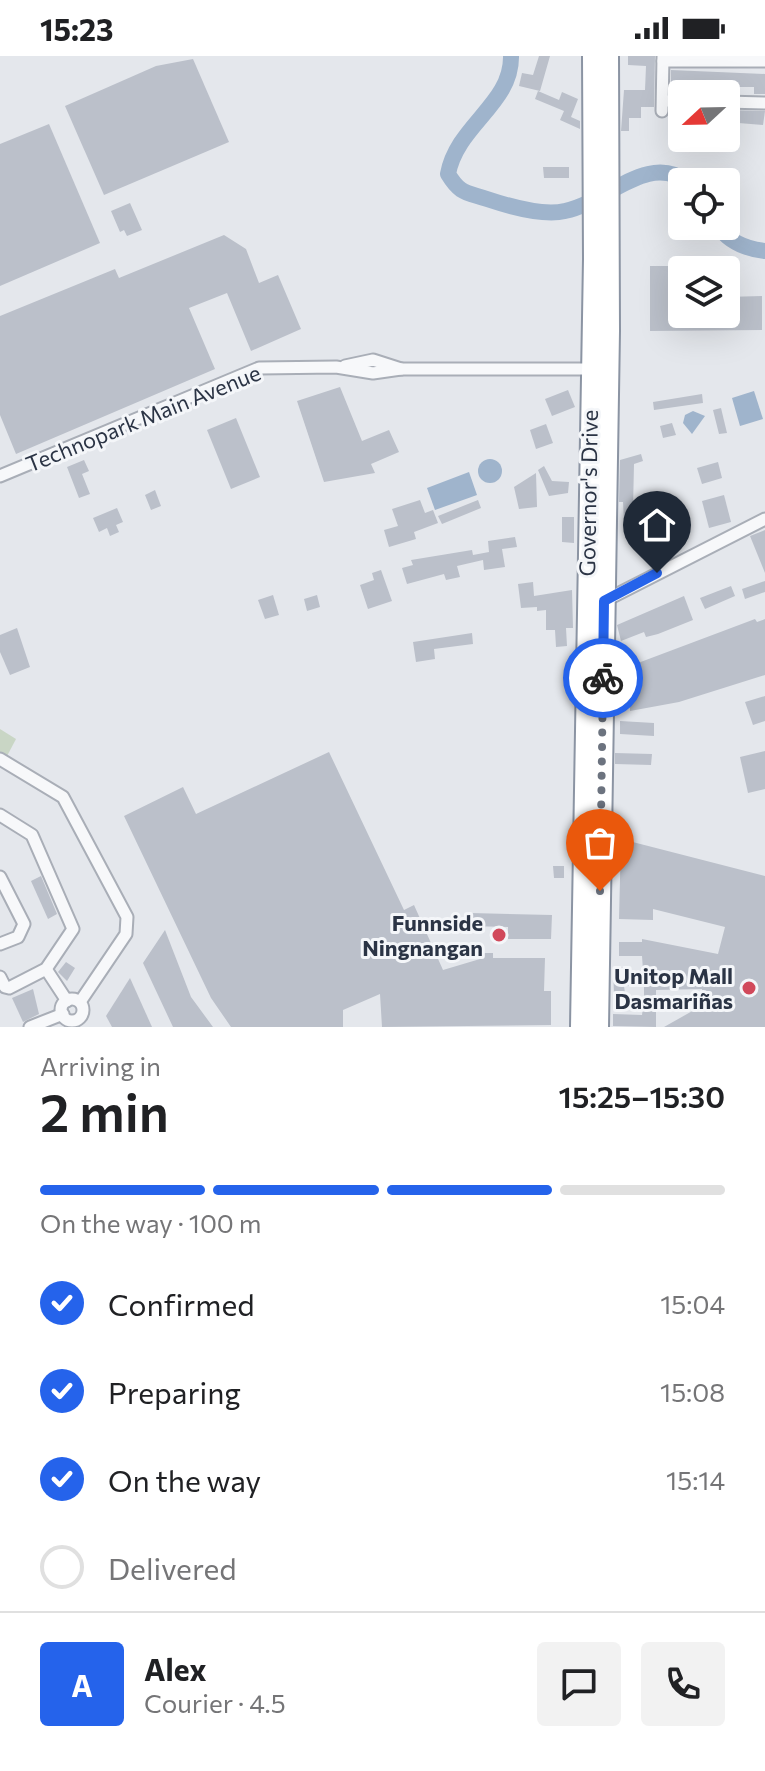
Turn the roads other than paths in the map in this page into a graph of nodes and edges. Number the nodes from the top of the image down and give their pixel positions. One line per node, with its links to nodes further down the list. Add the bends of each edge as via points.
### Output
1 (593, 56): 8 (highway, Governor's Drive)
2 (608, 56): 8 (highway, Governor's Drive)
3 (663, 58): 4 (street); 7 (street, via 662,106)
4 (765, 61)
5 (740, 102): 6 (street)
6 (765, 103)
7 (668, 104)
8 (602, 166): 9 (highway, Governor's Drive)
9 (599, 369): 10 (street, Technopark Main Avenue, via 373,373 336,367 259,368); 12 (highway, Governor's Drive); 24 (highway, Governor's Drive)
10 (0, 476)
11 (765, 519): 12 (street)
12 (604, 601): 25 (highway, Governor's Drive)
13 (0, 759): 20 (street, via 63,797 127,917 126,934)
14 (0, 815): 17 (street, via 32,835 72,921 69,938)
15 (0, 877): 16 (street, via 24,924 18,937)
16 (0, 944)
17 (46, 969): 18 (street, via 9,988); 19 (street)
18 (0, 977)
19 (67, 1001): 20 (street); 21 (street)
20 (80, 1002): 22 (street)
21 (63, 1014): 22 (street); 23 (street)
22 (79, 1023)
23 (30, 1027)
24 (581, 1027)
25 (598, 1027)

